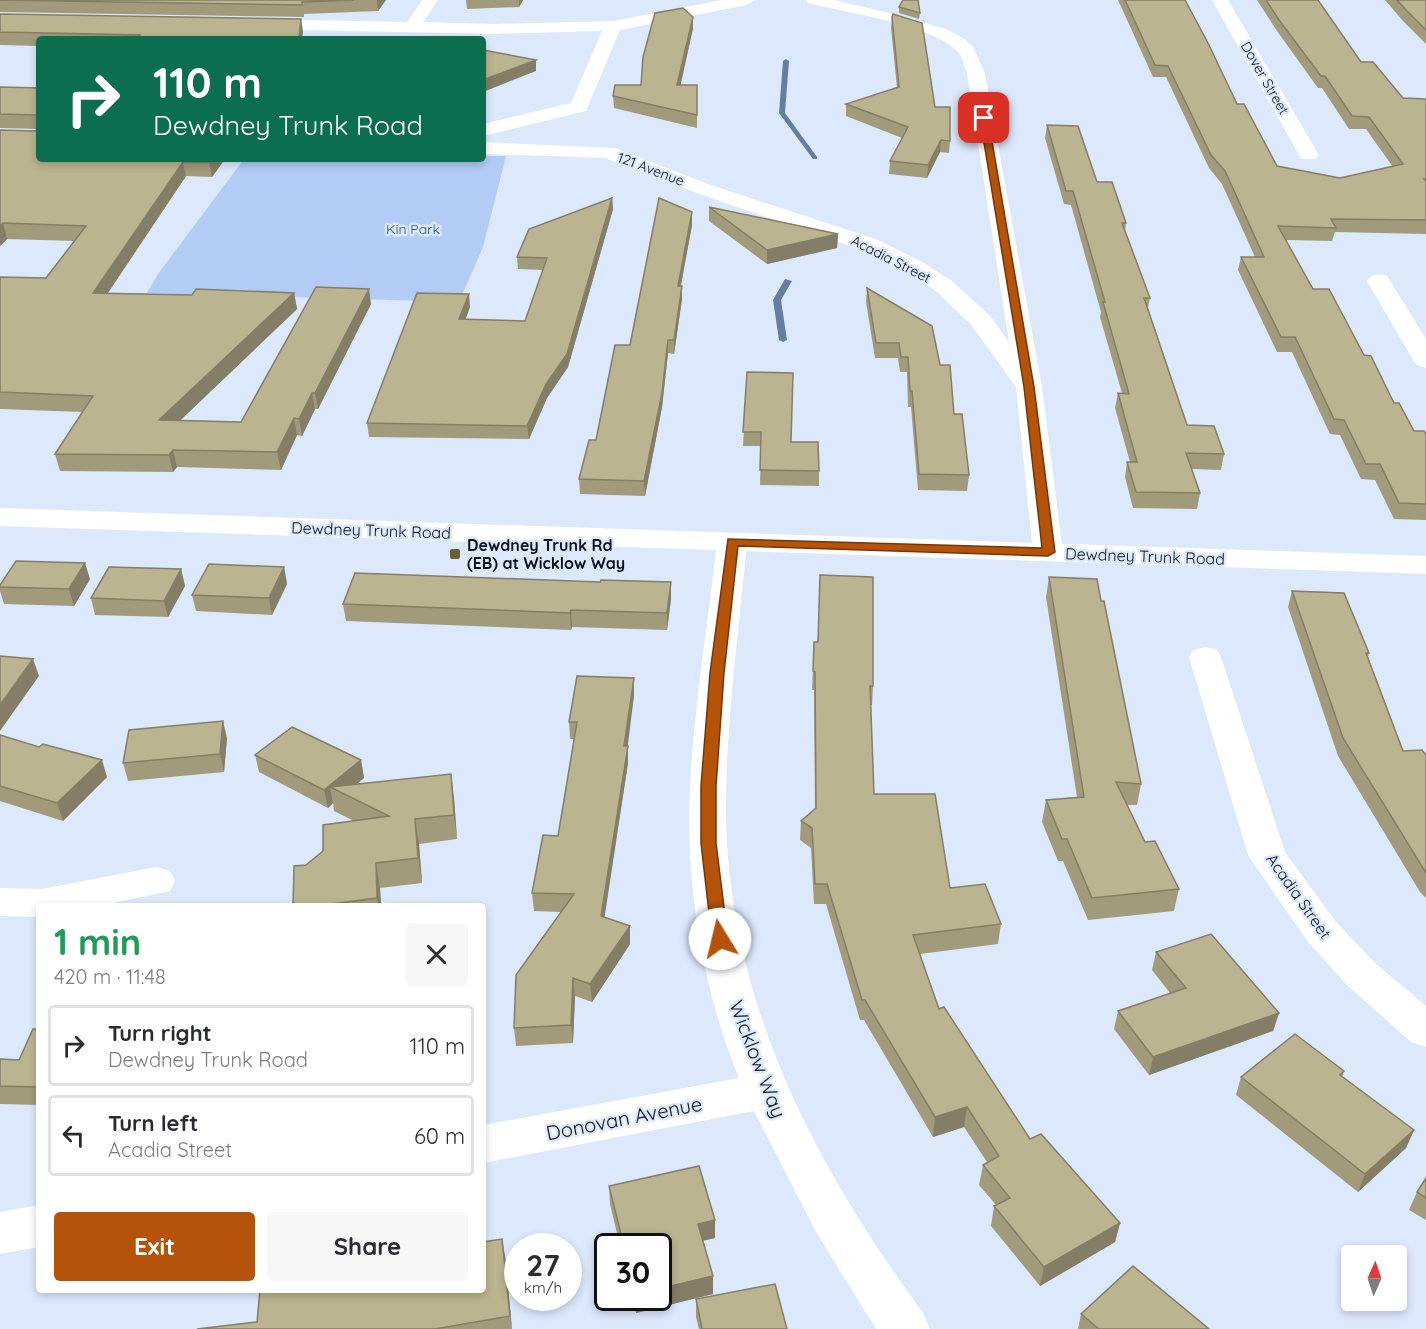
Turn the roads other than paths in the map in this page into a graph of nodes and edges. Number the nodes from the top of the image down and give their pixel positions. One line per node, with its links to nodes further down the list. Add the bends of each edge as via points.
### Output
1 (430, 0): 7 (street)
2 (747, 0): 6 (street)
3 (814, 0): 16 (street, Acadia Street, via 918,25 967,50 976,73)
4 (1220, 0): 12 (street, Dover Street)
5 (235, 24): 7 (street)
6 (613, 26): 7 (street); 8 (street)
7 (411, 27)
8 (579, 107): 9 (street); 11 (street)
9 (486, 129)
10 (486, 148): 11 (street, 121 Avenue)
11 (608, 152): 13 (street, 121 Avenue, via 701,188)
12 (1309, 155)
13 (813, 224): 16 (street, Acadia Street, via 870,245 944,286 981,321)
14 (1379, 281): 15 (street)
15 (1426, 360)
16 (1029, 387): 19 (street, Acadia Street)
17 (0, 517): 18 (street, Dewdney Trunk Road)
18 (732, 542): 19 (street, Dewdney Trunk Road); 25 (street, Wicklow Way, via 717,673 708,843 716,922 727,974)
19 (1048, 552): 20 (street, Dewdney Trunk Road)
20 (1426, 565)
21 (1205, 657): 24 (street, Acadia Street, via 1268,855 1322,932 1362,975)
22 (156, 881): 23 (street, via 42,903)
23 (0, 902)
24 (1426, 1030)
25 (766, 1091): 26 (street, Donovan Avenue); 29 (street, Wicklow Way, via 823,1203)
26 (486, 1143)
27 (36, 1227): 28 (street)
28 (0, 1233)
29 (905, 1329)

